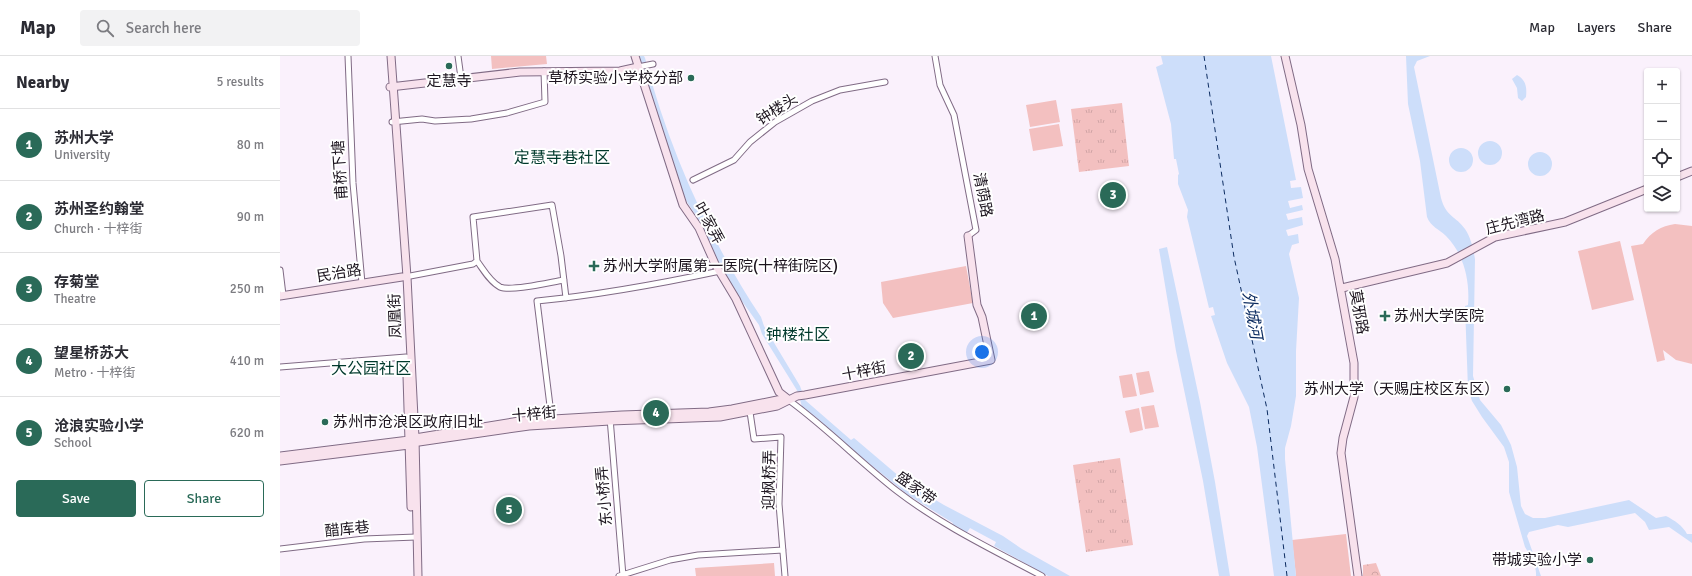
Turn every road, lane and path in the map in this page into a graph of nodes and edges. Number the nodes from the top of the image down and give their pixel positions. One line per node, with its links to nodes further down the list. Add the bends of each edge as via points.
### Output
1 (348, 56): 25 (street, 甫桥下塘, via 353,183)
2 (387, 56): 13 (street, 凤凰街)
3 (391, 56): 13 (street, 凤凰街)
4 (458, 56): 11 (street)
5 (635, 56): 9 (street, 叶家弄)
6 (935, 56): 19 (street, 清荫路, via 940,85 954,115 976,230)
7 (1284, 56): 26 (street, 莫邪路, via 1301,124 1308,169)
8 (651, 64): 9 (street)
9 (640, 67): 10 (street, via 620,71); 22 (street, 叶家弄, via 684,204)
10 (544, 71): 11 (street); 14 (street, via 545,102 506,114 471,119)
11 (461, 78): 13 (street)
12 (885, 82): 17 (street, 钟楼头, via 840,90 812,101 775,122 750,142 734,160)
13 (391, 87): 14 (street, 凤凰街)
14 (394, 122): 23 (street, 凤凰街)
15 (1692, 171): 16 (street)
16 (1680, 176)
17 (693, 180)
18 (1644, 190): 26 (street, 庄先湾路, via 1566,222 1495,237 1447,263)
19 (968, 236): 30 (street, 清荫路, via 977,305)
20 (477, 261): 23 (street); 24 (street, via 500,287 514,288); 24 (street, via 473,217 552,204)
21 (280, 270): 27 (street)
22 (720, 271): 28 (street); 32 (street, 叶家弄, via 736,299 779,392)
23 (404, 277): 25 (street, 民治路); 29 (street, 凤凰街); 36 (street, 凤凰街)
24 (564, 280): 28 (street)
25 (362, 283): 27 (street, 民治路)
26 (1342, 288): 47 (street, 莫邪路, via 1354,363 1355,386 1342,443 1341,459)
27 (281, 295)
28 (566, 298): 35 (street, via 537,301)
29 (406, 357): 31 (street); 36 (street, 凤凰街)
30 (991, 360): 32 (street, 十梓街, via 797,396)
31 (280, 367)
32 (790, 401): 33 (street, 十梓街); 34 (street, 十梓街, via 782,399 709,412); 46 (street, 盛家带, via 908,499 970,538)
33 (750, 412): 34 (street, 十梓街, via 704,418); 41 (street, 迎枫桥弄, via 754,439 781,437 779,504)
34 (610, 418): 35 (street, 十梓街); 44 (street, 东小桥弄)
35 (552, 422): 36 (street, 十梓街)
36 (412, 441): 37 (street, 十梓街); 38 (street, 十梓街); 39 (street, 凤凰街)
37 (280, 456)
38 (280, 461)
39 (414, 537): 40 (street, 醋库巷, via 364,539); 42 (street, 凤凰街); 43 (street, 凤凰街)
40 (280, 549)
41 (783, 550): 44 (street, via 698,555 670,560); 45 (street, 迎枫桥弄)
42 (414, 576)
43 (418, 576)
44 (621, 576)
45 (785, 576)
46 (1042, 576)
47 (1358, 576)

